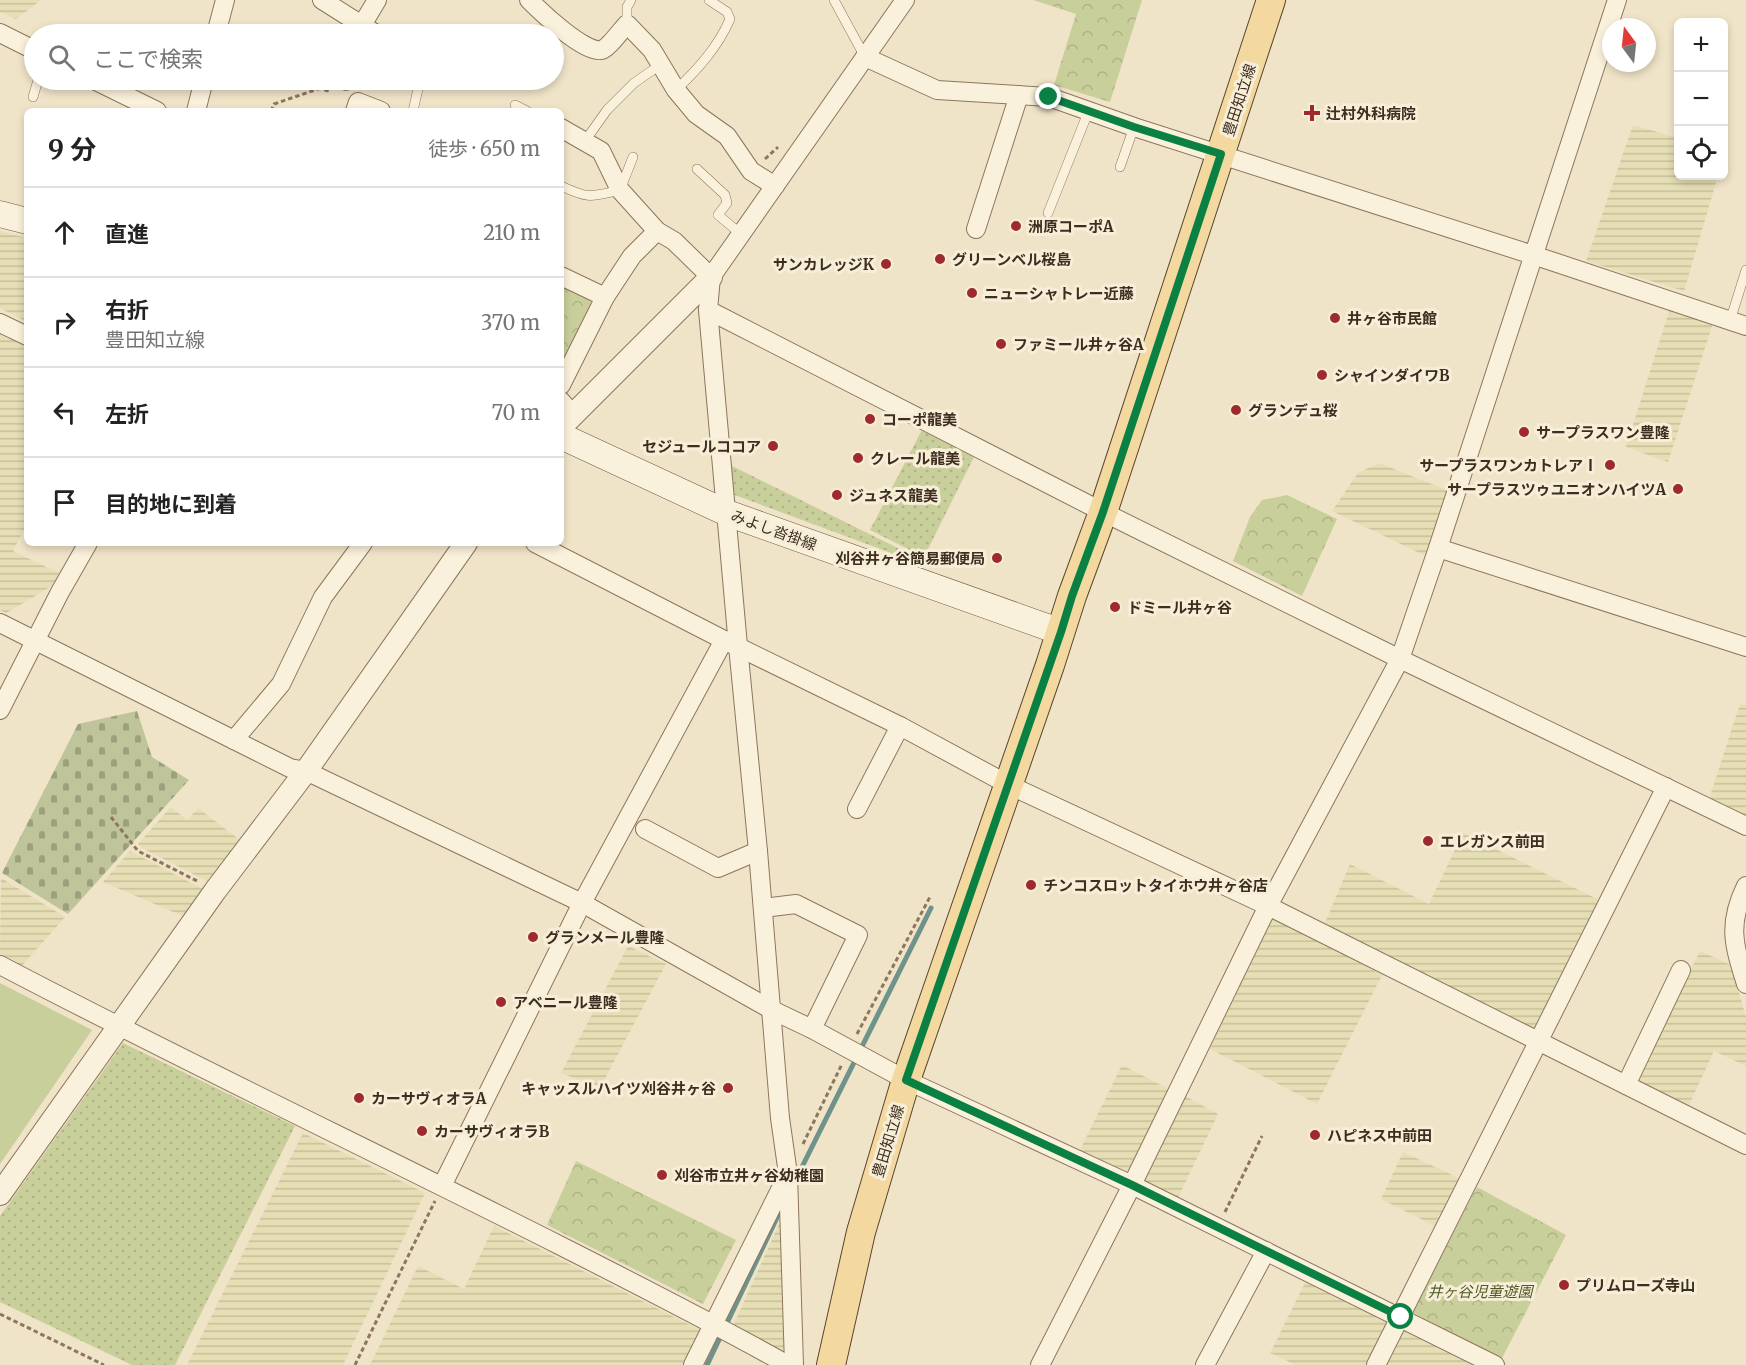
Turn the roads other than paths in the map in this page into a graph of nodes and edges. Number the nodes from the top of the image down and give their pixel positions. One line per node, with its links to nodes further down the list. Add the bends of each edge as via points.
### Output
1 (225, 0): 11 (street)
2 (322, 0): 12 (street)
3 (376, 0): 13 (street)
4 (529, 0): 14 (street)
5 (631, 0): 15 (lane)
6 (709, 0): 25 (lane, via 727,12 730,19 697,69)
7 (834, 0): 19 (lane)
8 (905, 0): 19 (street)
9 (1272, 0): 37 (main road, 豊田知立線)
10 (1617, 0): 50 (street)
11 (219, 24)
12 (355, 24)
13 (368, 24)
14 (554, 24)
15 (627, 24): 16 (street, via 601,51 589,48); 20 (street, via 652,50)
16 (564, 31)
17 (0, 33): 18 (street)
18 (24, 45)
19 (865, 57): 26 (street, via 937,90); 41 (street)
20 (660, 65): 25 (street); 36 (lane, via 627,89)
21 (35, 90): 27 (lane)
22 (114, 90): 29 (street)
23 (201, 90): 30 (street)
24 (418, 90): 31 (lane)
25 (676, 90): 41 (street, via 696,114 727,136 751,171)
26 (1019, 96): 33 (street, via 1049,97); 47 (street)
27 (33, 97)
28 (515, 105): 32 (lane)
29 (151, 108)
30 (197, 108)
31 (414, 108)
32 (521, 108)
33 (1089, 110): 34 (street); 44 (lane)
34 (1134, 127): 37 (street); 39 (lane)
35 (564, 130): 36 (street)
36 (585, 141): 43 (street, via 601,151)
37 (1221, 154): 50 (street); 61 (main road, 豊田知立線)
38 (633, 157): 43 (lane)
39 (1120, 167)
40 (697, 169): 49 (lane, via 725,195 727,203 718,215)
41 (776, 186): 49 (street)
42 (564, 187): 43 (lane, via 582,196)
43 (620, 190): 48 (street)
44 (1048, 213)
45 (0, 214): 46 (main road)
46 (24, 220)
47 (976, 229)
48 (657, 231): 53 (street, via 674,241); 54 (street, via 632,256)
49 (741, 234): 53 (street)
50 (1533, 255): 57 (street); 67 (street)
51 (1746, 270): 57 (lane)
52 (564, 277): 54 (street)
53 (711, 278): 55 (street); 60 (street)
54 (605, 297): 59 (street)
55 (708, 310): 61 (street); 62 (street)
56 (0, 323): 58 (street)
57 (1738, 323)
58 (24, 335)
59 (564, 379)
60 (564, 420): 62 (main road, みよし沓掛線)
61 (1103, 512): 69 (main road, 豊田知立線); 73 (street)
62 (727, 513): 69 (main road, みよし沓掛線); 71 (street)
63 (86, 546): 70 (street)
64 (361, 546): 76 (street, via 323,597 281,684)
65 (464, 546): 77 (street)
66 (541, 546): 71 (street)
67 (1438, 548): 72 (street); 73 (street)
68 (0, 623): 70 (street)
69 (1061, 632): 78 (main road, 豊田知立線)
70 (35, 641): 74 (street); 76 (street)
71 (731, 643): 75 (street); 83 (street); 85 (street)
72 (1746, 647)
73 (1400, 659): 79 (street); 86 (street)
74 (0, 710)
75 (900, 726): 78 (street); 80 (street)
76 (234, 740): 77 (street, via 290,768)
77 (306, 771): 85 (street); 92 (street)
78 (1009, 784): 86 (street); 95 (main road, 豊田知立線)
79 (1666, 787): 81 (street); 94 (street)
80 (857, 809)
81 (1746, 826)
82 (645, 829): 83 (street, via 718,868)
83 (758, 851): 87 (street)
84 (1746, 886): 90 (street, via 1733,925)
85 (582, 903): 91 (street); 100 (street)
86 (1268, 906): 94 (street); 99 (street)
87 (763, 908): 91 (street); 93 (street, via 796,903 858,935)
88 (0, 965): 92 (street)
89 (1681, 970): 96 (street)
90 (1746, 984)
91 (771, 1010): 93 (street); 98 (street)
92 (118, 1027): 100 (street); 101 (street)
93 (812, 1029): 95 (street)
94 (1538, 1041): 96 (street); 103 (street)
95 (906, 1080): 99 (street); 108 (main road, 豊田知立線, via 861,1232)
96 (1626, 1085): 97 (street)
97 (1746, 1145)
98 (788, 1174): 104 (street); 107 (street)
99 (1132, 1185): 102 (street); 109 (street)
100 (442, 1186): 104 (street)
101 (0, 1194)
102 (1266, 1251): 103 (street); 110 (street)
103 (1401, 1317): 111 (street); 112 (street)
104 (714, 1324): 105 (street); 106 (street)
105 (693, 1365)
106 (788, 1365)
107 (794, 1365)
108 (831, 1365)
109 (1040, 1365)
110 (1205, 1365)
111 (1376, 1365)
112 (1495, 1365)

